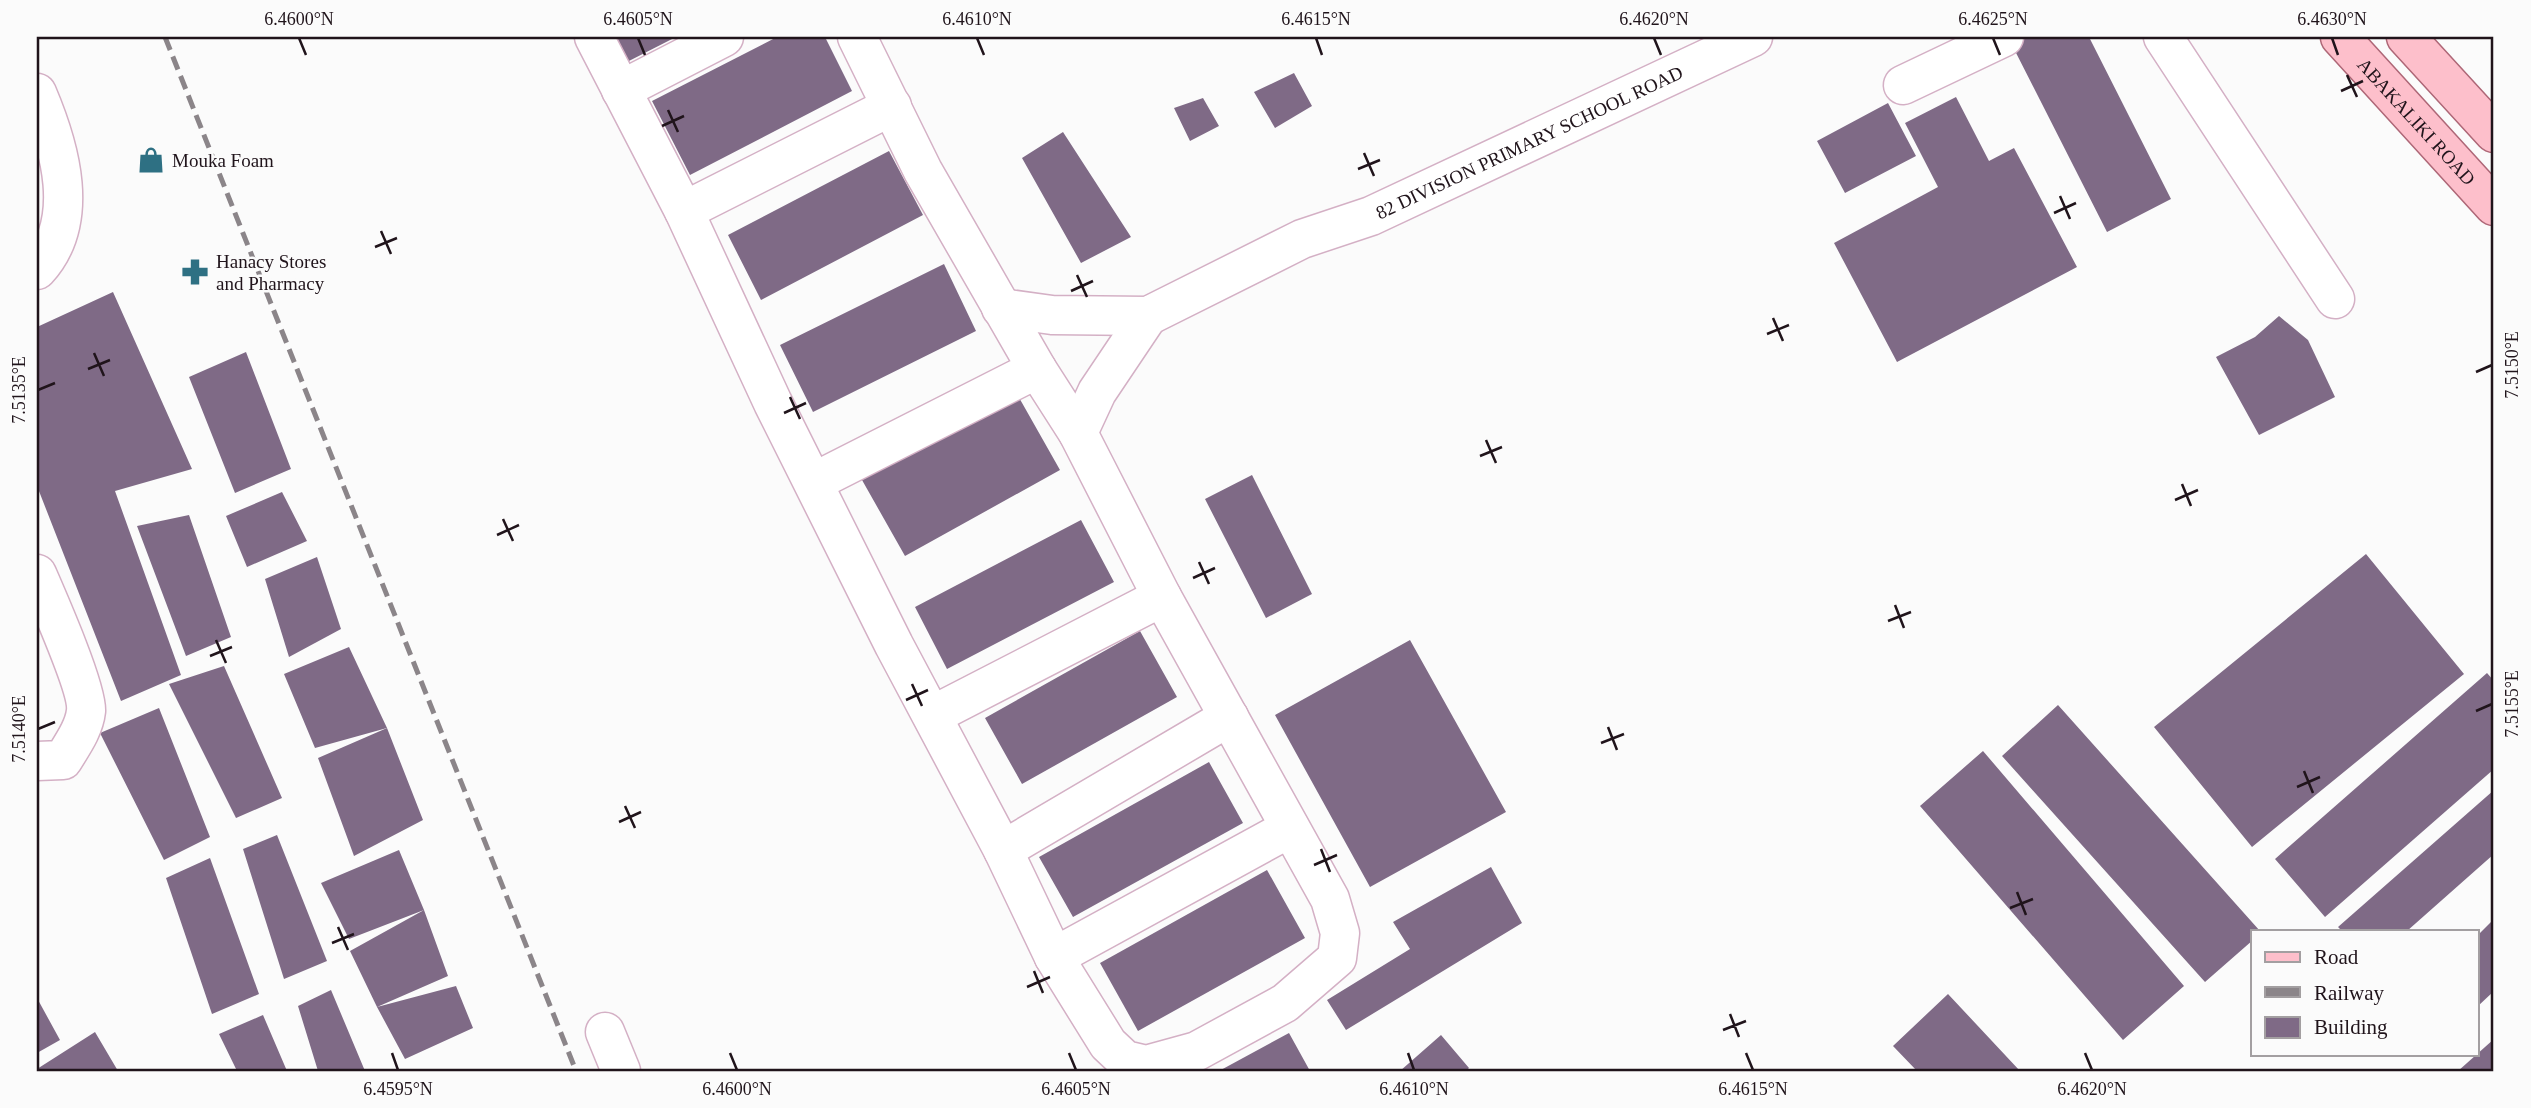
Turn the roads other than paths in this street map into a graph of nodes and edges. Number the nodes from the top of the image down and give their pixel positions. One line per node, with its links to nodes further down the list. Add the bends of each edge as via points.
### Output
1 (594, 37): 10 (street)
2 (724, 37): 10 (street)
3 (857, 37): 12 (street)
4 (1753, 37): 19 (street, 82 DIVISION PRIMARY SCHOOL ROAD, via 1371,216 1302,240)
5 (2004, 37): 9 (street)
6 (2163, 37): 17 (street)
7 (2340, 37): 14 (main road, ABAKALIKI ROAD)
8 (2406, 37): 13 (main road)
9 (1903, 85)
10 (621, 90): 15 (street)
11 (37, 93): 16 (street, via 63,175 64,214)
12 (892, 106): 15 (street); 18 (street, via 923,171)
13 (2494, 133)
14 (2494, 206)
15 (684, 211): 22 (street)
16 (37, 270)
17 (2335, 299)
18 (1001, 308): 19 (street, via 1052,315); 20 (street)
19 (1148, 316): 21 (street, via 1097,392)
20 (1037, 369): 21 (street); 22 (street)
21 (1078, 433): 24 (street)
22 (814, 482): 25 (street)
23 (37, 573): 27 (street, via 62,632 86,709 77,738 63,760)
24 (1161, 597): 25 (street); 26 (street)
25 (933, 715): 29 (street)
26 (1229, 717): 28 (street); 29 (street)
27 (37, 761)
28 (1290, 828): 30 (street); 30 (street, via 1330,899 1340,933 1337,958 1285,1003 1197,1051 1146,1065 1125,1060 1108,1044)
29 (1003, 850): 30 (street)
30 (1054, 957)
31 (605, 1032): 32 (street)
32 (621, 1071)

